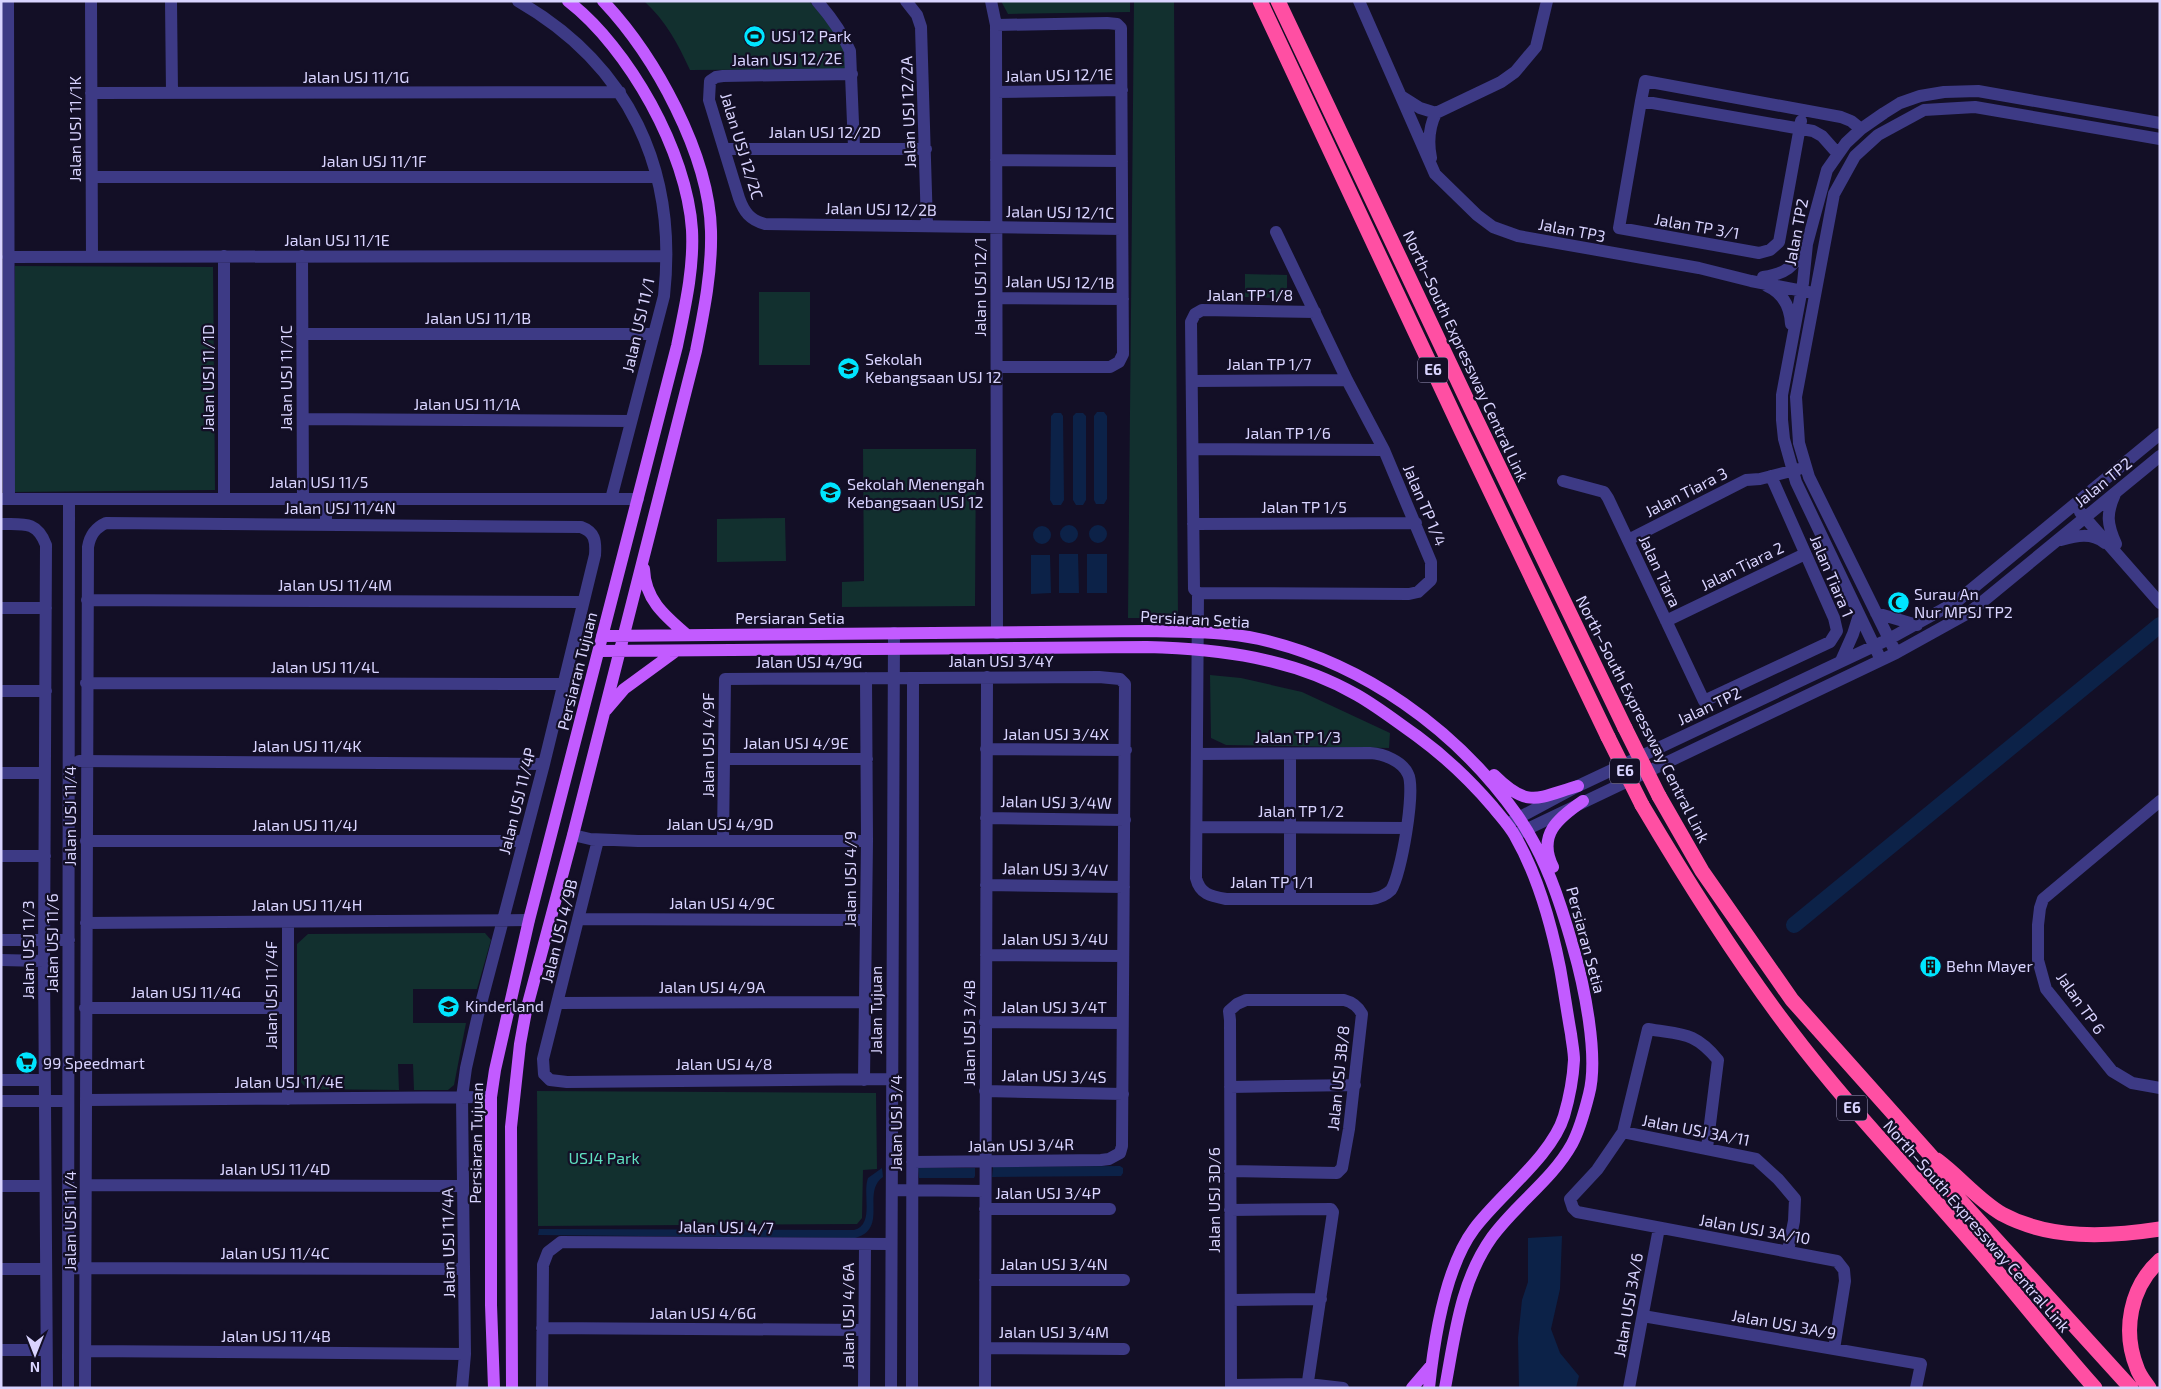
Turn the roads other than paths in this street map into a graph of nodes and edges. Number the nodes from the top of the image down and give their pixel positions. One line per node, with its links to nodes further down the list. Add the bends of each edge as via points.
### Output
1 (8, 1): 15 (street)
2 (91, 1): 22 (street, Jalan USJ 11/1K)
3 (171, 1): 21 (street)
4 (518, 1): 19 (street, Jalan USJ 11/1, via 575,41)
5 (568, 1): 32 (main road, Persiaran Tujuan, via 615,47)
6 (603, 1): 29 (main road, via 633,36)
7 (817, 1): 16 (street, via 844,37 850,51)
8 (906, 1): 36 (street, Jalan USJ 12/2A, via 921,27)
9 (991, 1): 14 (street, Jalan USJ 12/1)
10 (1260, 1): 246 (highway, North–South Expressway Central Link / E6, bridge, via 1466,441 1642,805 1722,934 1788,1029 1856,1114 1988,1261)
11 (1278, 1): 213 (highway, North–South Expressway Central Link / E6, bridge, via 1470,408 1659,796 1702,871 1792,1000)
12 (1359, 1): 23 (street, Jalan TP3)
13 (1547, 1): 26 (street, via 1536,47 1515,72)
14 (996, 25): 18 (street, via 1117,24 1121,28); 20 (street, Jalan USJ 12/1)
15 (5, 40): 27 (street)
16 (852, 74): 17 (street, Jalan USJ 12/2E); 34 (street)
17 (724, 76): 35 (street, Jalan USJ 12/2C, via 710,82 708,94)
18 (1122, 90): 20 (street, Jalan USJ 12/1E); 39 (street)
19 (620, 92): 21 (street, Jalan USJ 11/1G); 41 (street, Jalan USJ 11/1, via 644,135)
20 (996, 92): 38 (street, Jalan USJ 12/1)
21 (172, 93): 22 (street, Jalan USJ 11/1G)
22 (91, 94): 42 (street, Jalan USJ 11/1K)
23 (1401, 96): 26 (street); 40 (street, Jalan TP3)
24 (1641, 101): 25 (street, via 1644,81); 30 (street); 30 (street, Jalan TP 3/1, via 1619,228 1759,253 1770,250 1779,242)
25 (1804, 112): 30 (street); 31 (street, via 1841,117)
26 (1436, 113): 40 (street, via 1431,124 1429,150)
27 (5, 120): 43 (street)
28 (2160, 123): 31 (street, Jalan TP2, via 1978,91 1920,96 1900,104)
29 (683, 125): 32 (main road, via 677,133); 98 (main road, via 700,167 709,204 710,283)
30 (1799, 128): 37 (street, via 1822,136)
31 (1861, 129): 37 (street, Jalan TP2)
32 (665, 133): 80 (main road, Persiaran Tujuan, via 685,184 690,207 690,280 677,346)
33 (2160, 139): 57 (street, Jalan TP2, via 1975,107 1924,110 1878,135 1855,156 1834,194)
34 (854, 147): 35 (street, Jalan USJ 12/2D); 36 (street, Jalan USJ 12/2D)
35 (724, 149): 44 (street, Jalan USJ 12/2C, via 742,206 751,218)
36 (926, 149): 45 (street, Jalan USJ 12/2A)
37 (1838, 154): 49 (street, Jalan TP2, via 1827,170)
38 (996, 160): 39 (street); 46 (street, Jalan USJ 12/1)
39 (1122, 161): 47 (street)
40 (1434, 174): 55 (street, Jalan TP3, via 1493,227 1518,236)
41 (657, 177): 42 (street, Jalan USJ 11/1F); 52 (street, Jalan USJ 11/1, via 664,215)
42 (92, 178): 54 (street, Jalan USJ 11/1K)
43 (5, 199): 53 (street)
44 (765, 224): 45 (street, Jalan USJ 12/2B)
45 (927, 226): 46 (street, Jalan USJ 12/2B)
46 (996, 227): 47 (street, Jalan USJ 12/1C); 58 (street, Jalan USJ 12/1)
47 (1122, 229): 59 (street)
48 (1276, 232): 60 (street, Jalan TP 1/4)
49 (1807, 244): 55 (street, via 1788,270); 56 (street, Jalan TP2)
50 (224, 256): 51 (street, Jalan USJ 11/1E); 54 (street, Jalan USJ 11/1E); 83 (street, Jalan USJ 11/1D)
51 (302, 256): 52 (street, Jalan USJ 11/1E); 62 (street, Jalan USJ 11/1C)
52 (666, 256): 63 (street, Jalan USJ 11/1, via 664,296)
53 (8, 257): 54 (street, Jalan USJ 11/1E); 61 (street)
54 (92, 257)
55 (1761, 280): 56 (street, Jalan TP3); 64 (street, via 1786,301)
56 (1802, 287): 57 (street, Jalan TP3); 64 (street, Jalan TP2)
57 (1816, 290): 75 (street, Jalan TP2, via 1796,397 1799,443)
58 (996, 298): 59 (street, Jalan USJ 12/1B); 65 (street, Jalan USJ 12/1)
59 (1123, 299): 65 (street, via 1123,354 1119,362 1110,367)
60 (1315, 312): 66 (street, Jalan TP 1/4); 67 (street, Jalan TP 1/8, via 1202,310 1191,322)
61 (5, 329): 68 (street)
62 (302, 334): 63 (street, Jalan USJ 11/1B); 69 (street, Jalan USJ 11/1C)
63 (654, 334): 70 (street, Jalan USJ 11/1)
64 (1792, 339): 76 (street, Jalan TP2, via 1782,395 1784,439)
65 (996, 367): 112 (street, Jalan USJ 12/1)
66 (1347, 380): 67 (street, Jalan TP 1/7); 73 (street, Jalan TP 1/4)
67 (1192, 381): 72 (street)
68 (5, 416): 81 (street)
69 (303, 419): 70 (street, Jalan USJ 11/1A); 84 (street, Jalan USJ 11/1C)
70 (631, 421): 86 (street, Jalan USJ 11/1)
71 (2160, 434): 87 (street, Jalan TP2)
72 (1192, 449): 73 (street, Jalan TP 1/6); 93 (street)
73 (1384, 450): 90 (street, Jalan TP 1/4)
74 (2160, 456): 79 (street, Jalan TP2)
75 (1808, 472): 76 (street, Jalan Tiara 3); 106 (street, Jalan TP2)
76 (1794, 477): 78 (street, Jalan Tiara 3); 107 (street, Jalan TP2)
77 (1564, 481): 95 (street, Jalan Tiara, via 1604,492)
78 (1769, 481): 95 (street, Jalan Tiara 3, via 1746,480); 99 (street, Jalan Tiara 1)
79 (2115, 494): 88 (street, Jalan TP2); 97 (street, via 2108,526)
80 (638, 498): 86 (street, Jalan USJ 11/5); 115 (main road, Persiaran Tujuan)
81 (5, 499): 82 (street, Jalan USJ 11/5)
82 (70, 499): 83 (street, Jalan USJ 11/5); 145 (street, Jalan USJ 11/6)
83 (224, 499): 84 (street, Jalan USJ 11/5)
84 (303, 499): 85 (street, Jalan USJ 11/5)
85 (326, 499): 86 (street, Jalan USJ 11/5); 92 (street)
86 (611, 499)
87 (2078, 504): 88 (street); 109 (street, Jalan TP2, via 1956,602)
88 (2089, 515): 96 (street, Jalan TP2); 97 (street)
89 (106, 523): 92 (street, Jalan USJ 11/4N); 101 (street, Jalan USJ 11/4, via 98,527 90,538)
90 (1416, 523): 93 (street, Jalan TP 1/5); 100 (street, Jalan TP 1/4, via 1432,572 1431,580 1418,592)
91 (1, 524): 105 (street, Jalan USJ 11/3, via 31,526 46,545)
92 (326, 524): 94 (street, Jalan USJ 11/4N)
93 (1193, 524): 100 (street, via 1194,588)
94 (573, 526): 102 (street, Jalan USJ 11/4P, via 589,530 595,544)
95 (1628, 540): 108 (street, Jalan Tiara)
96 (2055, 542): 97 (street, via 2082,534); 124 (street, Jalan TP2, via 1970,612)
97 (2113, 546): 103 (street)
98 (644, 554): 113 (main road); 114 (main road, via 644,583 651,598)
99 (1805, 554): 108 (street, Jalan Tiara 2); 136 (street, Jalan Tiara 1, via 1834,618 1837,631 1830,642)
100 (1198, 593): 110 (street)
101 (87, 600): 102 (street, Jalan USJ 11/4M); 132 (street, Jalan USJ 11/4)
102 (582, 602): 133 (street, Jalan USJ 11/4P)
103 (2160, 603)
104 (1, 608): 105 (street)
105 (46, 608): 135 (street, Jalan USJ 11/3)
106 (1876, 613): 109 (street); 116 (street, Jalan TP2)
107 (1859, 615): 117 (street, Jalan TP2); 126 (street)
108 (1666, 621): 136 (street, Jalan Tiara)
109 (1917, 625): 116 (street, Jalan TP2)
110 (1198, 632): 112 (main road, Persiaran Setia); 119 (street, Jalan TP 1/1); 138 (main road, Persiaran Setia, via 1256,638 1316,656 1382,689)
111 (894, 633): 112 (main road, Persiaran Setia); 114 (main road, Persiaran Setia); 120 (street, Jalan Tujuan)
112 (997, 633): 118 (main road, via 999,644)
113 (623, 635): 114 (main road, Persiaran Setia); 115 (main road, Persiaran Setia); 122 (main road)
114 (687, 635)
115 (602, 636): 121 (main road, Persiaran Tujuan)
116 (1888, 639): 117 (street, Jalan TP2); 124 (street, Jalan TP2)
117 (1874, 645): 125 (street, Jalan TP2); 126 (street, Jalan TP2)
118 (1005, 648): 119 (main road, Persiaran Setia); 120 (main road, Persiaran Setia)
119 (1198, 648): 141 (street, Jalan TP 1/1); 157 (main road, Persiaran Setia, via 1293,667 1355,694 1446,757)
120 (894, 649): 123 (main road, Persiaran Setia); 128 (street, Jalan Tujuan)
121 (599, 651): 122 (main road, Persiaran Setia); 175 (main road, Persiaran Tujuan)
122 (619, 651): 123 (main road, Persiaran Setia); 137 (main road)
123 (676, 651): 137 (main road, via 624,689)
124 (1896, 653): 125 (street, Jalan TP2)
125 (1881, 660): 152 (street, Jalan TP2)
126 (1841, 661): 151 (street, Jalan TP2)
127 (866, 678): 128 (street, Jalan USJ 4/9G); 131 (street, Jalan USJ 4/9G); 144 (street, Jalan USJ 4/9)
128 (894, 678): 129 (street, Jalan USJ 3/4Y); 194 (street, Jalan Tujuan)
129 (912, 678): 130 (street, Jalan USJ 3/4Y); 215 (street, Jalan USJ 3/4)
130 (986, 678): 139 (street, Jalan USJ 3/4B); 140 (street, Jalan USJ 3/4Y, via 1120,679 1126,684)
131 (725, 679): 143 (street, Jalan USJ 4/9F)
132 (86, 683): 133 (street, Jalan USJ 11/4L); 146 (street, Jalan USJ 11/4)
133 (563, 684): 148 (street, Jalan USJ 11/4P)
134 (1, 691): 135 (street)
135 (46, 691): 150 (street, Jalan USJ 11/3)
136 (1704, 701)
137 (603, 714): 162 (main road)
138 (1423, 718): 151 (main road, via 1454,738 1508,789 1522,797 1539,799); 154 (main road, Persiaran Setia, via 1463,753)
139 (986, 750): 140 (street, Jalan USJ 3/4X); 155 (street, Jalan USJ 3/4B)
140 (1126, 750): 156 (street)
141 (1197, 754): 142 (street, Jalan TP 1/3); 158 (street, Jalan TP 1/1)
142 (1290, 754): 147 (street, Jalan TP 1/3, via 1379,754); 159 (street)
143 (725, 759): 144 (street, Jalan USJ 4/9E); 164 (street, Jalan USJ 4/9F)
144 (867, 759): 167 (street, Jalan USJ 4/9)
145 (69, 761): 146 (street, Jalan USJ 11/4K); 181 (street, Jalan USJ 11/6)
146 (86, 761): 148 (street, Jalan USJ 11/4K); 165 (street, Jalan USJ 11/4)
147 (1397, 762): 160 (street, Jalan TP 1/1, via 1408,772 1412,788)
148 (544, 764): 166 (street, Jalan USJ 11/4P)
149 (1, 773): 150 (street)
150 (45, 773): 169 (street, Jalan USJ 11/3)
151 (1578, 786): 154 (street, Jalan TP2)
152 (1583, 801): 161 (street, Jalan TP2); 186 (main road, via 1554,825 1548,841 1548,858 1573,919)
153 (2160, 801): 201 (street, Jalan TP 6, via 2043,899 2038,925 2038,960 2046,989 2112,1071 2132,1083)
154 (1518, 816): 157 (street, Jalan TP2); 161 (main road, Persiaran Setia)
155 (986, 818): 156 (street, Jalan USJ 3/4W); 170 (street, Jalan USJ 3/4B)
156 (1125, 820): 171 (street)
157 (1507, 824): 161 (main road, Persiaran Setia)
158 (1196, 827): 159 (street, Jalan TP 1/2); 172 (street, Jalan TP 1/1, via 1196,878 1205,893 1226,899)
159 (1290, 827): 160 (street, Jalan TP 1/2); 172 (street)
160 (1406, 828): 172 (street, Jalan TP 1/1, via 1395,883 1386,894 1370,898)
161 (1520, 832): 186 (main road, Persiaran Setia, via 1559,896); 254 (main road, Persiaran Setia, via 1552,928 1565,994 1574,1059 1570,1091 1563,1120 1546,1148 1473,1230 1456,1261)
162 (574, 835): 163 (street, Jalan USJ 4/9D); 262 (main road, via 526,1011 516,1068 511,1127)
163 (598, 840): 164 (street, Jalan USJ 4/9D); 173 (street, Jalan USJ 4/9B)
164 (723, 840): 167 (street, Jalan USJ 4/9D)
165 (86, 841): 166 (street, Jalan USJ 11/4J); 178 (street, Jalan USJ 11/4)
166 (524, 841): 174 (street, Jalan USJ 11/4P)
167 (867, 841): 176 (street, Jalan USJ 4/9)
168 (1, 856): 169 (street)
169 (45, 856): 180 (street, Jalan USJ 11/3)
170 (986, 885): 171 (street, Jalan USJ 3/4V); 182 (street, Jalan USJ 3/4B)
171 (1124, 887): 183 (street)
172 (1290, 899)
173 (578, 919): 176 (street, Jalan USJ 4/9C); 188 (street, Jalan USJ 4/9B)
174 (503, 920): 175 (street, Jalan USJ 11/4H); 177 (street, Jalan USJ 11/4H); 204 (street, Jalan USJ 11/4P, via 471,1044)
175 (529, 920): 205 (main road, Persiaran Tujuan, via 501,1036)
176 (866, 920): 187 (street, Jalan USJ 4/9)
177 (288, 922): 178 (street, Jalan USJ 11/4H); 190 (street, Jalan USJ 11/4F)
178 (86, 923): 189 (street, Jalan USJ 11/4)
179 (1, 940): 180 (street)
180 (44, 940): 181 (street); 185 (street, Jalan USJ 11/3)
181 (69, 940): 207 (street, Jalan USJ 11/6)
182 (986, 955): 183 (street, Jalan USJ 3/4U); 192 (street, Jalan USJ 3/4B)
183 (1123, 956): 193 (street)
184 (1, 960): 185 (street)
185 (44, 961): 196 (street, Jalan USJ 11/3)
186 (1584, 984): 271 (main road, Persiaran Setia, via 1592,1058 1590,1091 1582,1118 1573,1143 1561,1161 1493,1236 1474,1267 1461,1305)
187 (866, 1002): 188 (street, Jalan USJ 4/9A); 197 (street, Jalan USJ 4/9)
188 (557, 1003): 198 (street, Jalan USJ 4/9B, via 542,1066 544,1074)
189 (85, 1008): 190 (street, Jalan USJ 11/4G); 208 (street, Jalan USJ 11/4)
190 (288, 1008): 206 (street, Jalan USJ 11/4F)
191 (1229, 1011): 199 (street, Jalan USJ 3B/8, via 1246,1000 1351,1002 1362,1014); 200 (street, Jalan USJ 3D/6)
192 (986, 1022): 193 (street, Jalan USJ 3/4T); 202 (street, Jalan USJ 3/4B)
193 (1122, 1023): 203 (street)
194 (892, 1079): 197 (street, Jalan USJ 4/8); 221 (street, Jalan Tujuan)
195 (1, 1080): 196 (street)
196 (44, 1080): 210 (street, Jalan USJ 11/3)
197 (864, 1080): 198 (street, Jalan USJ 4/8)
198 (557, 1081)
199 (1355, 1085): 200 (street); 216 (street, Jalan USJ 3B/8, via 1342,1168 1337,1173)
200 (1230, 1087): 216 (street, Jalan USJ 3D/6)
201 (2160, 1088)
202 (985, 1091): 203 (street, Jalan USJ 3/4S); 214 (street, Jalan USJ 3/4B)
203 (1122, 1094): 214 (street, Jalan USJ 3/4R, via 1122,1146 1120,1153 1109,1159)
204 (462, 1097): 205 (street, Jalan USJ 11/4E); 206 (street, Jalan USJ 11/4E); 220 (street, Jalan USJ 11/4A)
205 (491, 1097): 257 (main road, Persiaran Tujuan)
206 (288, 1099): 208 (street, Jalan USJ 11/4E)
207 (68, 1100): 210 (street); 234 (street, Jalan USJ 11/6)
208 (87, 1100): 217 (street, Jalan USJ 11/4)
209 (1, 1101): 210 (street)
210 (45, 1101): 219 (street, Jalan USJ 11/3)
211 (1623, 1132): 212 (street, Jalan USJ 3A/11); 212 (street, via 1648,1029 1690,1036 1707,1047 1718,1060); 227 (street, Jalan USJ 3A/11, via 1597,1170 1570,1199)
212 (1707, 1148): 232 (street, Jalan USJ 3A/11, via 1756,1159 1778,1179 1794,1200 1794,1221)
213 (1932, 1156): 229 (highway, via 2002,1213 2031,1226 2076,1234); 276 (highway, North–South Expressway Central Link / E6, via 1950,1189)
214 (985, 1161): 215 (street, Jalan USJ 3/4R); 223 (street, Jalan USJ 3/4B)
215 (912, 1162): 222 (street, Jalan USJ 3/4)
216 (1230, 1171): 226 (street, Jalan USJ 3D/6)
217 (87, 1185): 220 (street, Jalan USJ 11/4D); 235 (street, Jalan USJ 11/4)
218 (1, 1186): 219 (street)
219 (45, 1186): 237 (street, Jalan USJ 11/3)
220 (463, 1186): 238 (street, Jalan USJ 11/4A)
221 (892, 1190): 222 (street); 230 (street, Jalan Tujuan)
222 (912, 1190): 223 (street); 266 (street, Jalan USJ 3/4)
223 (985, 1191): 224 (street, Jalan USJ 3/4B)
224 (985, 1209): 225 (street, Jalan USJ 3/4P); 239 (street, Jalan USJ 3/4B)
225 (1110, 1209)
226 (1230, 1210): 241 (street, via 1331,1210 1334,1216); 242 (street, Jalan USJ 3D/6)
227 (1577, 1212): 228 (street, Jalan USJ 3A/10)
228 (1659, 1228): 232 (street, Jalan USJ 3A/10); 243 (street, Jalan USJ 3A/6)
229 (2160, 1228)
230 (892, 1244): 231 (street, Jalan USJ 4/7); 265 (street, Jalan Tujuan)
231 (864, 1245): 244 (street, Jalan USJ 4/7, via 561,1242 548,1252 542,1265); 245 (street, Jalan USJ 4/6A)
232 (1788, 1250): 249 (street, Jalan USJ 3A/10, via 1837,1261 1844,1270)
233 (2160, 1260): 277 (highway, via 2143,1280 2130,1315 2129,1335 2137,1368)
234 (68, 1268): 235 (street, Jalan USJ 11/4C); 259 (street, Jalan USJ 11/6)
235 (86, 1268): 238 (street, Jalan USJ 11/4C); 252 (street, Jalan USJ 11/4)
236 (1, 1269): 237 (street)
237 (46, 1269): 251 (street, Jalan USJ 11/3)
238 (464, 1269): 253 (street, Jalan USJ 11/4A)
239 (985, 1280): 240 (street, Jalan USJ 3/4N); 247 (street, Jalan USJ 3/4B)
240 (1124, 1280)
241 (1321, 1299): 242 (street); 256 (street)
242 (1231, 1300): 255 (street, Jalan USJ 3D/6)
243 (1643, 1316): 249 (street, Jalan USJ 3A/9); 272 (street, Jalan USJ 3A/6)
244 (542, 1328): 245 (street, Jalan USJ 4/6G); 263 (street)
245 (864, 1330): 264 (street, Jalan USJ 4/6A)
246 (2049, 1336): 274 (highway); 275 (highway, North–South Expressway Central Link / E6)
247 (985, 1348): 248 (street, Jalan USJ 3/4M); 267 (street, Jalan USJ 3/4B)
248 (1124, 1349)
249 (1834, 1349): 273 (street, Jalan USJ 3A/9, via 1921,1364)
250 (1, 1350): 251 (street)
251 (46, 1350): 258 (street, Jalan USJ 11/3)
252 (86, 1351): 253 (street, Jalan USJ 11/4B); 260 (street, Jalan USJ 11/4)
253 (465, 1354): 261 (street, Jalan USJ 11/4A)
254 (1431, 1366): 269 (main road); 270 (main road, Persiaran Setia)
255 (1231, 1386): 256 (street)
256 (1307, 1386): 268 (street)
257 (493, 1387)
258 (47, 1388)
259 (68, 1388)
260 (86, 1388)
261 (462, 1388)
262 (512, 1388)
263 (542, 1388)
264 (864, 1388)
265 (891, 1388)
266 (912, 1388)
267 (985, 1388)
268 (1344, 1388)
269 (1412, 1388)
270 (1428, 1388)
271 (1445, 1388)
272 (1630, 1388)
273 (1916, 1388)
274 (2081, 1388)
275 (2095, 1388)
276 (2131, 1388)
277 (2149, 1388)

